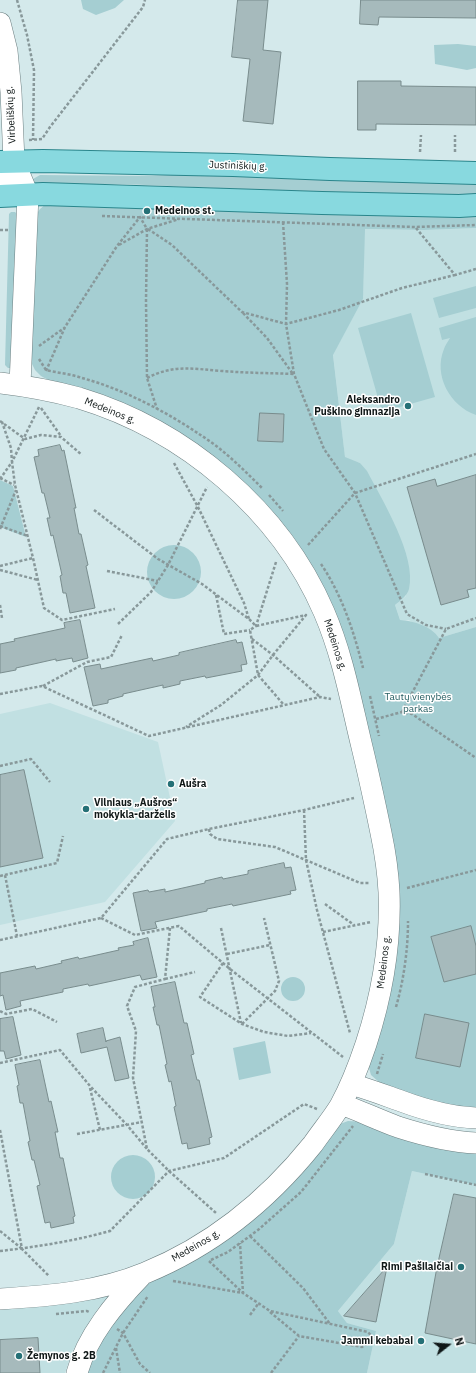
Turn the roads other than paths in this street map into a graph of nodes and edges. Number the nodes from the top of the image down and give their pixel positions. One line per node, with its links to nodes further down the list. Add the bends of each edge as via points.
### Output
1 (0, 23): 2 (street, Virbeliškių g., via 7,51 11,92)
2 (7, 161): 3 (main road, Justiniškių g.); 4 (street); 5 (street)
3 (476, 173)
4 (28, 194): 5 (main road); 6 (main road, via 329,204); 8 (street)
5 (0, 195)
6 (476, 205)
7 (0, 383): 8 (street, Medeinos g.)
8 (20, 385): 9 (street, Medeinos g., via 79,398 156,431 179,444 240,492 261,514 298,563 313,589 341,659 373,793 389,890 389,924 381,990)
9 (361, 1087): 10 (street, Medeinos g.); 11 (street, via 442,1114)
10 (341, 1104): 12 (street, via 398,1127 434,1137); 13 (street, Medeinos g., via 308,1150 272,1191 227,1228)
11 (476, 1118)
12 (476, 1143)
13 (147, 1283): 14 (street, Medeinos g., via 107,1285 44,1296); 15 (street, via 123,1295 92,1338)
14 (0, 1299)
15 (77, 1373)

